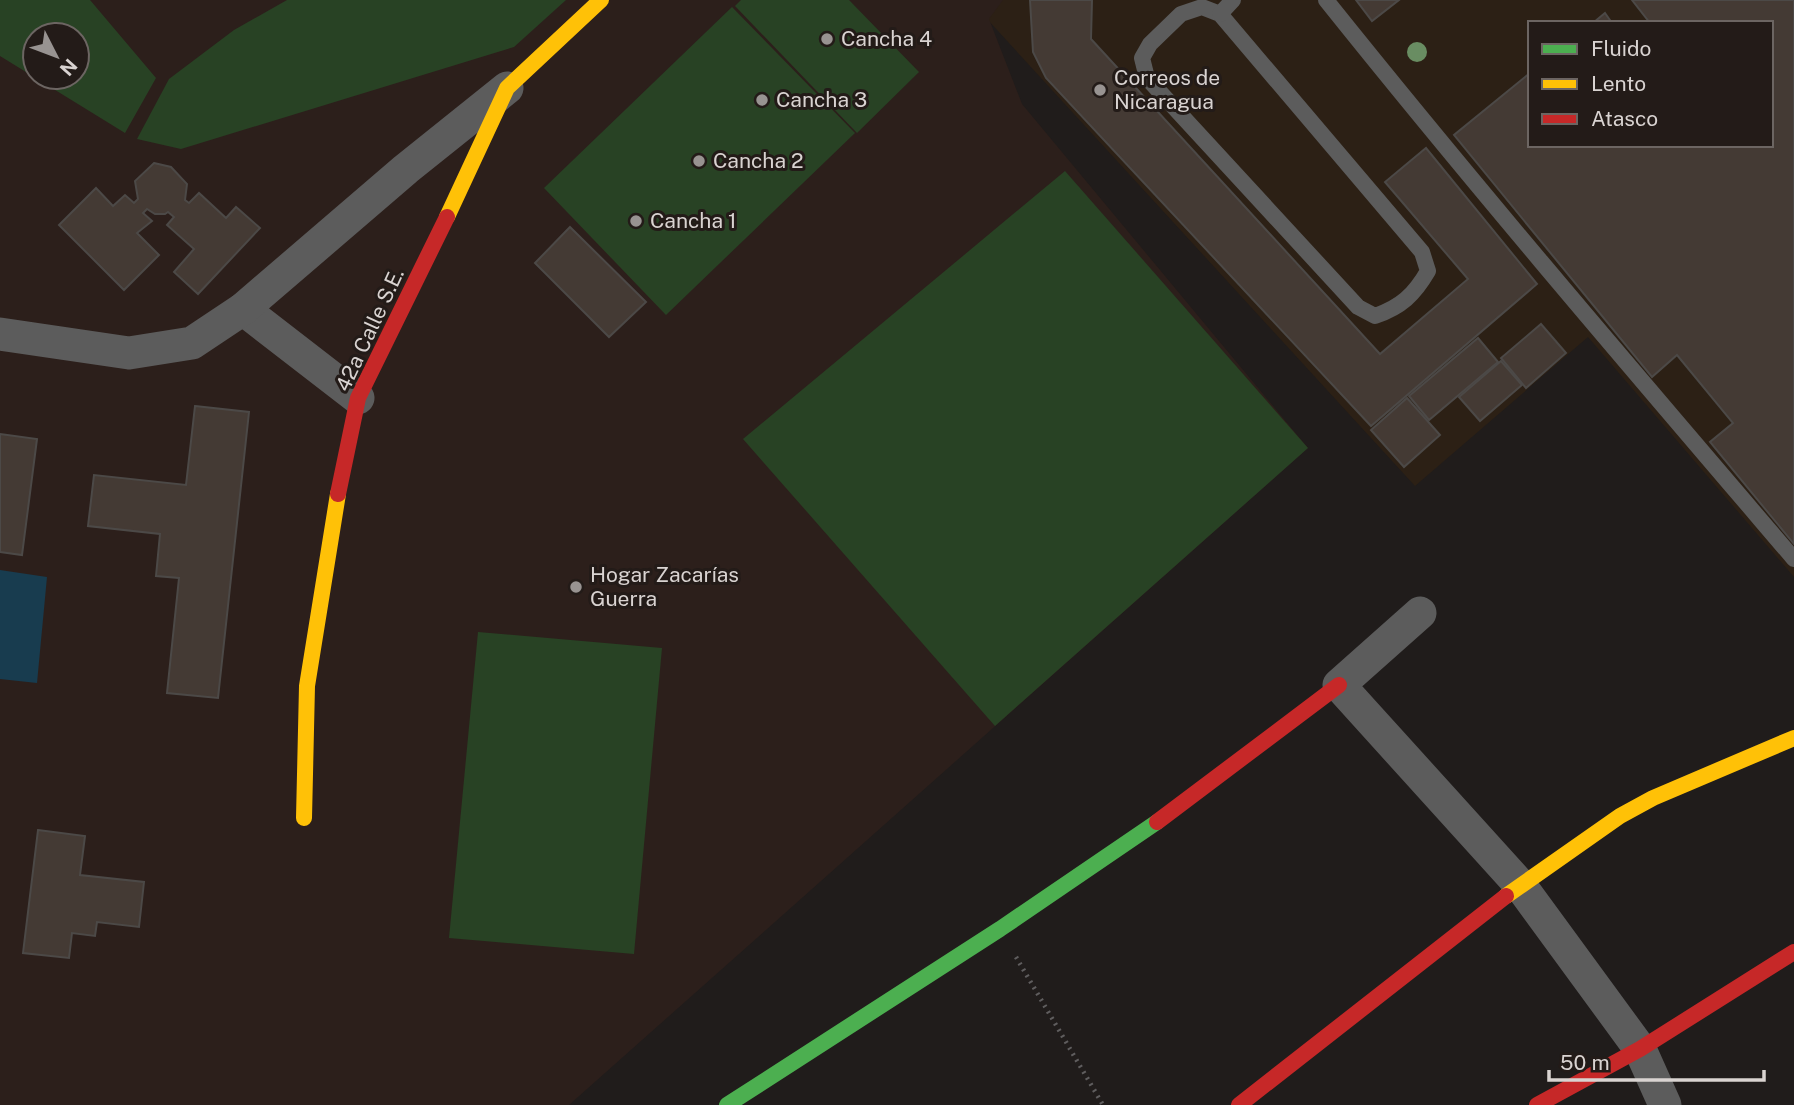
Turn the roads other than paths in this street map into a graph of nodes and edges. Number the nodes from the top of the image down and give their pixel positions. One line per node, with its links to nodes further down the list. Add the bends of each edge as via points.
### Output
1 (601, 0): 5 (street, 42a Calle S.E.)
2 (1233, 0): 4 (lane)
3 (1326, 0): 9 (lane, via 1562,288)
4 (1220, 14): 4 (lane, via 1202,6 1181,14 1142,58 1147,78 1357,307 1375,316 1393,310 1417,290 1428,271 1422,252)
5 (507, 88): 6 (street); 8 (street, 42a Calle S.E.)
6 (243, 309): 7 (street, via 192,342 129,353); 8 (street)
7 (0, 334)
8 (358, 398): 13 (street, 42a Calle S.E., via 334,512 307,686)
9 (1794, 559)
10 (1420, 613): 11 (street)
11 (1339, 685): 14 (street); 17 (street, via 1165,816)
12 (1794, 738): 14 (street, via 1653,798)
13 (304, 818)
14 (1520, 886): 16 (street); 18 (street)
15 (1794, 952): 16 (street)
16 (1640, 1049): 19 (street); 20 (street)
17 (727, 1105)
18 (1239, 1105)
19 (1536, 1105)
20 (1665, 1105)

